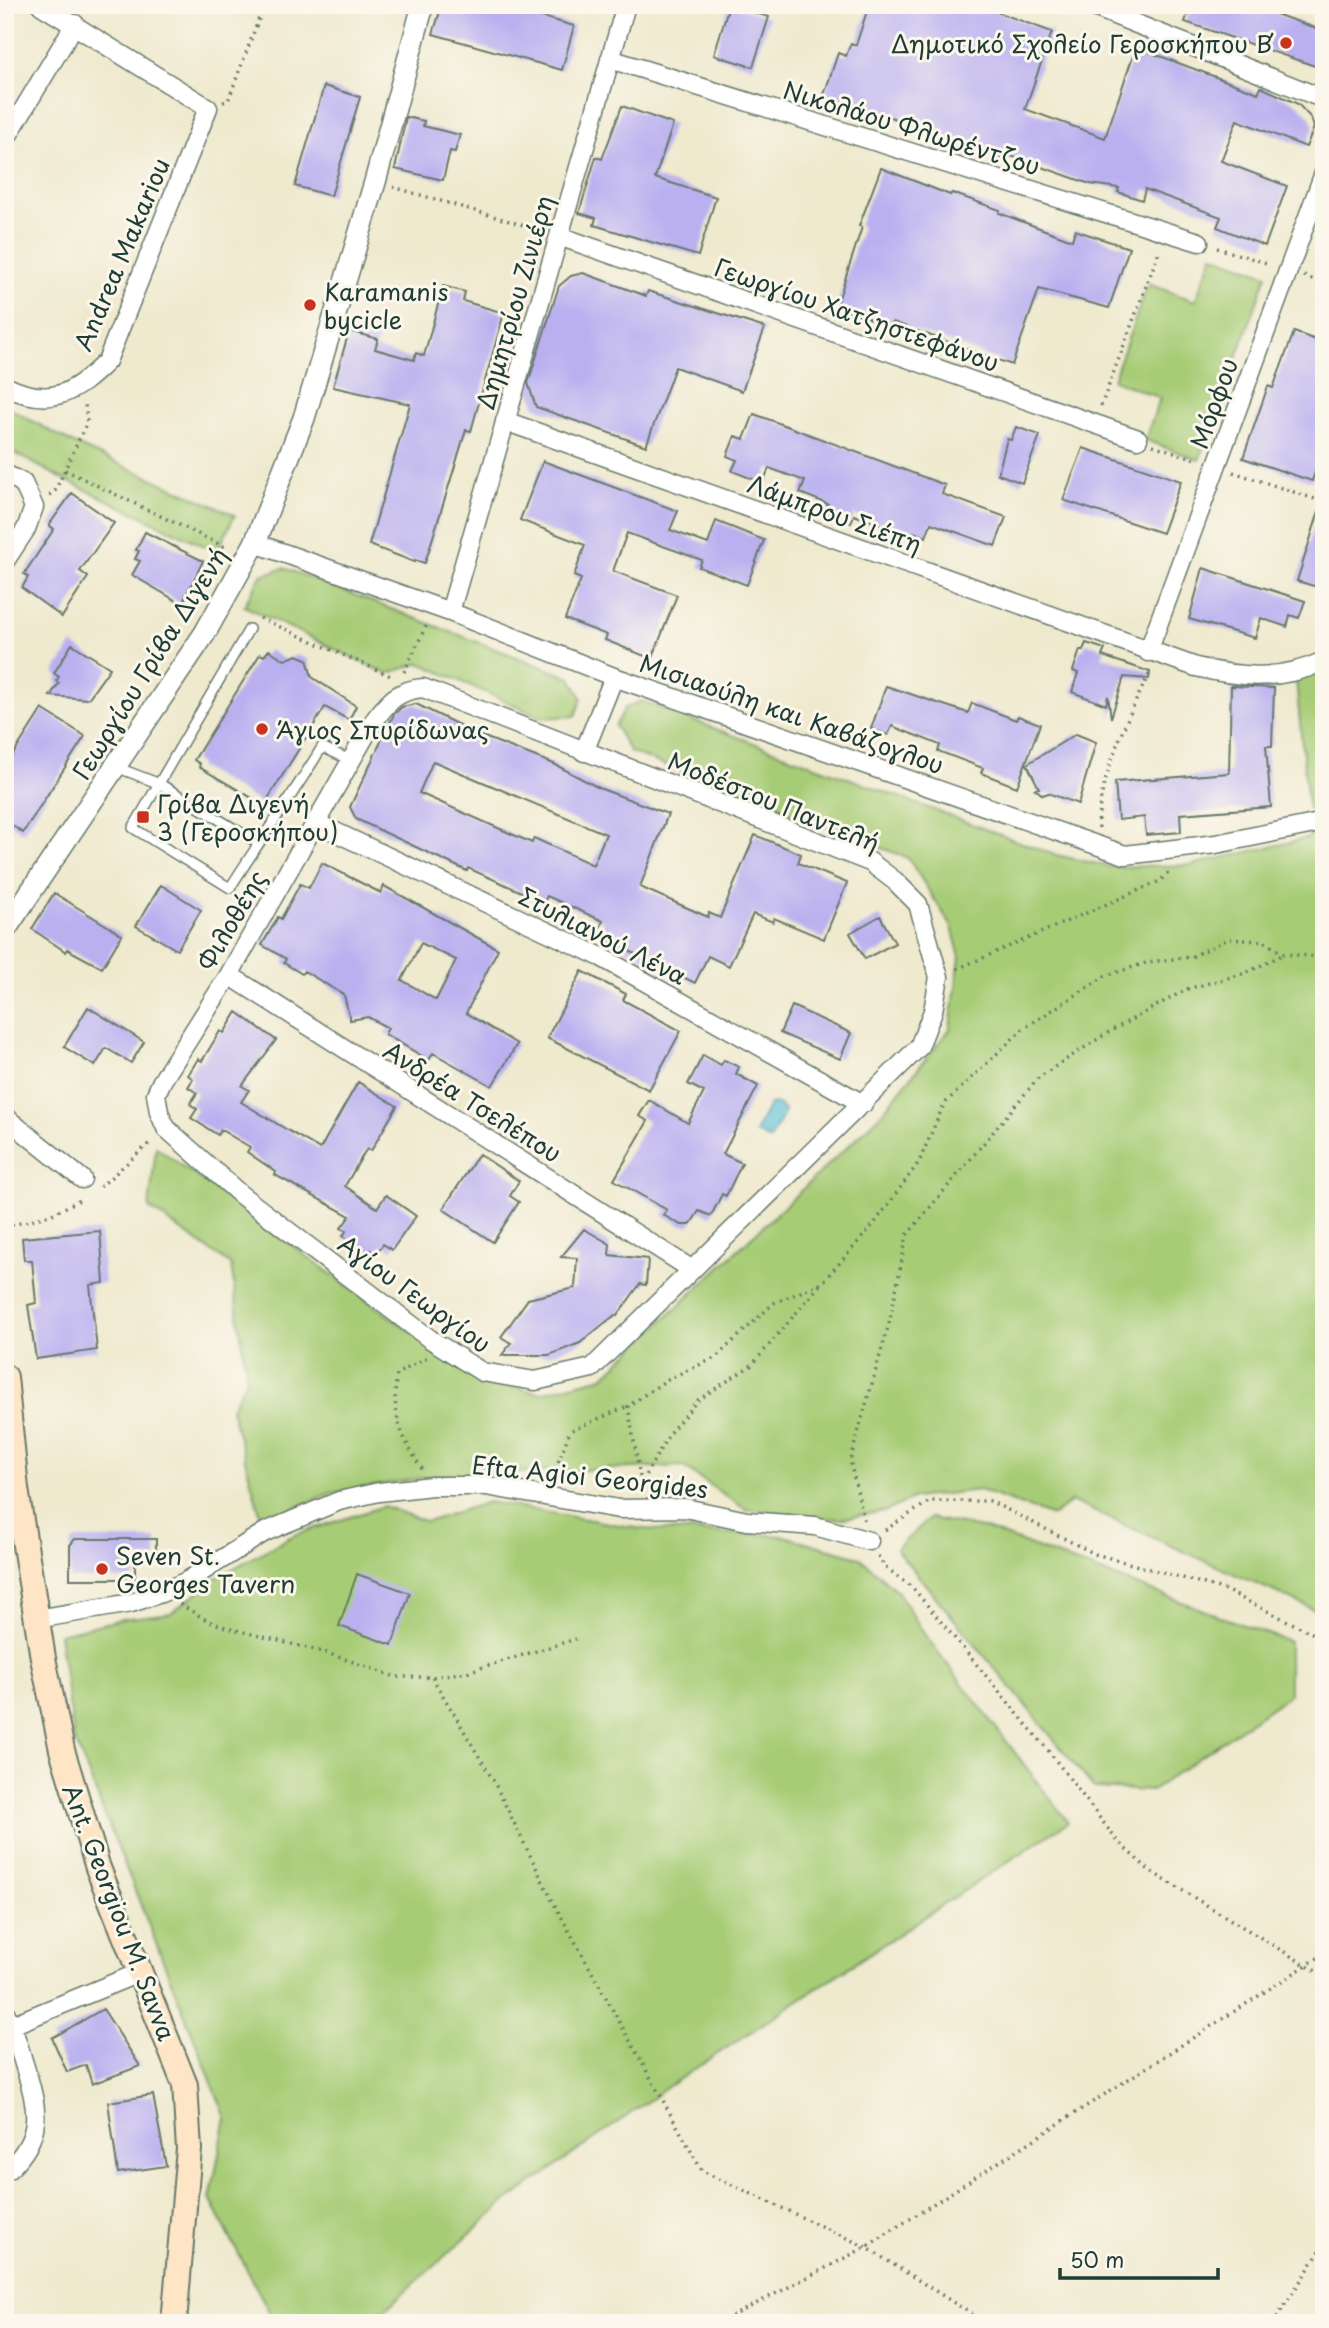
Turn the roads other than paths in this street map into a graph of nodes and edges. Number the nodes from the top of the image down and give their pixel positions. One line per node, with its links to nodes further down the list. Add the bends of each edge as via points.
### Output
1 (41, 5): 5 (street)
2 (423, 5): 16 (street, Γεωργίου Γρίβα Διγενή, via 304,418)
3 (626, 5): 6 (street, Δημητρίου Ζινιέρη)
4 (1100, 7): 7 (street)
5 (75, 24): 8 (street); 12 (street, Andrea Makariou, via 208,108 107,361 83,385 53,397 24,395)
6 (610, 59): 10 (street, Δημητρίου Ζινιέρη); 11 (street, Νικολάου Φλωρέντζου)
7 (1324, 99)
8 (5, 140)
9 (1324, 173): 20 (street, Μόρφου)
10 (559, 236): 13 (street, Δημητρίου Ζινιέρη); 14 (street, Γεωργίου Χατζηστεφάνου)
11 (1199, 242)
12 (5, 386)
13 (505, 421): 18 (street, Δημητρίου Ζινιέρη); 20 (street, Λάμπρου Σιέπη)
14 (1138, 439)
15 (5, 474): 17 (street, via 23,483 34,507)
16 (251, 550): 18 (street, Μισιαούλη και Καβάζογλου); 26 (street, Γεωργίου Γρίβα Διγενή)
17 (5, 561)
18 (443, 609): 22 (street, Μισιαούλη και Καβάζογλου)
19 (249, 629): 27 (lane)
20 (1154, 653): 21 (street, Λάμπρου Σιέπη, via 1254,678 1283,675)
21 (1324, 661)
22 (614, 677): 24 (street); 29 (street, Μισιαούλη και Καβάζογλου, via 1125,855 1195,847)
23 (423, 688): 24 (street, Μοδέστου Παντελή); 25 (street, Φιλοθέης, via 393,696)
24 (584, 752): 33 (street, Μοδέστου Παντελή, via 870,862 918,904 939,977 933,1010 919,1047)
25 (350, 760): 28 (street, Φιλοθέης); 30 (lane, via 322,747 288,805)
26 (116, 767): 27 (lane); 31 (street, Γεωργίου Γρίβα Διγενή)
27 (160, 784): 30 (lane); 30 (lane, via 133,828 230,888)
28 (314, 822): 32 (street, Φιλοθέης); 33 (street, Στυλιανού Λένα, via 601,957)
29 (1324, 822)
30 (258, 844)
31 (5, 930)
32 (229, 975): 35 (street, Φιλοθέης, via 156,1094); 37 (street, Ανδρέα Τσελέπου)
33 (863, 1104): 37 (street, Αγίου Γεωργίου)
34 (5, 1117): 36 (street)
35 (166, 1128): 37 (street, Αγίου Γεωργίου, via 241,1195 430,1339 482,1372 535,1381 592,1368)
36 (82, 1179)
37 (691, 1269)
38 (5, 1377): 39 (main road, Ant. Georgiou M. Savva)
39 (10, 1489): 41 (main road, Ant. Georgiou M. Savva)
40 (869, 1541): 41 (street, Efta Agioi Georgides, via 816,1527 747,1521 685,1508 619,1509 486,1486 432,1486 339,1501 265,1532 161,1593 131,1603)
41 (36, 1619): 42 (main road, Ant. Georgiou M. Savva, via 75,1802)
42 (141, 1972): 43 (street); 45 (main road, Ant. Georgiou M. Savva, via 185,2085 188,2110 186,2195)
43 (8, 2019): 44 (street, via 33,2094 36,2118 24,2155)
44 (8, 2170)
45 (174, 2323)

